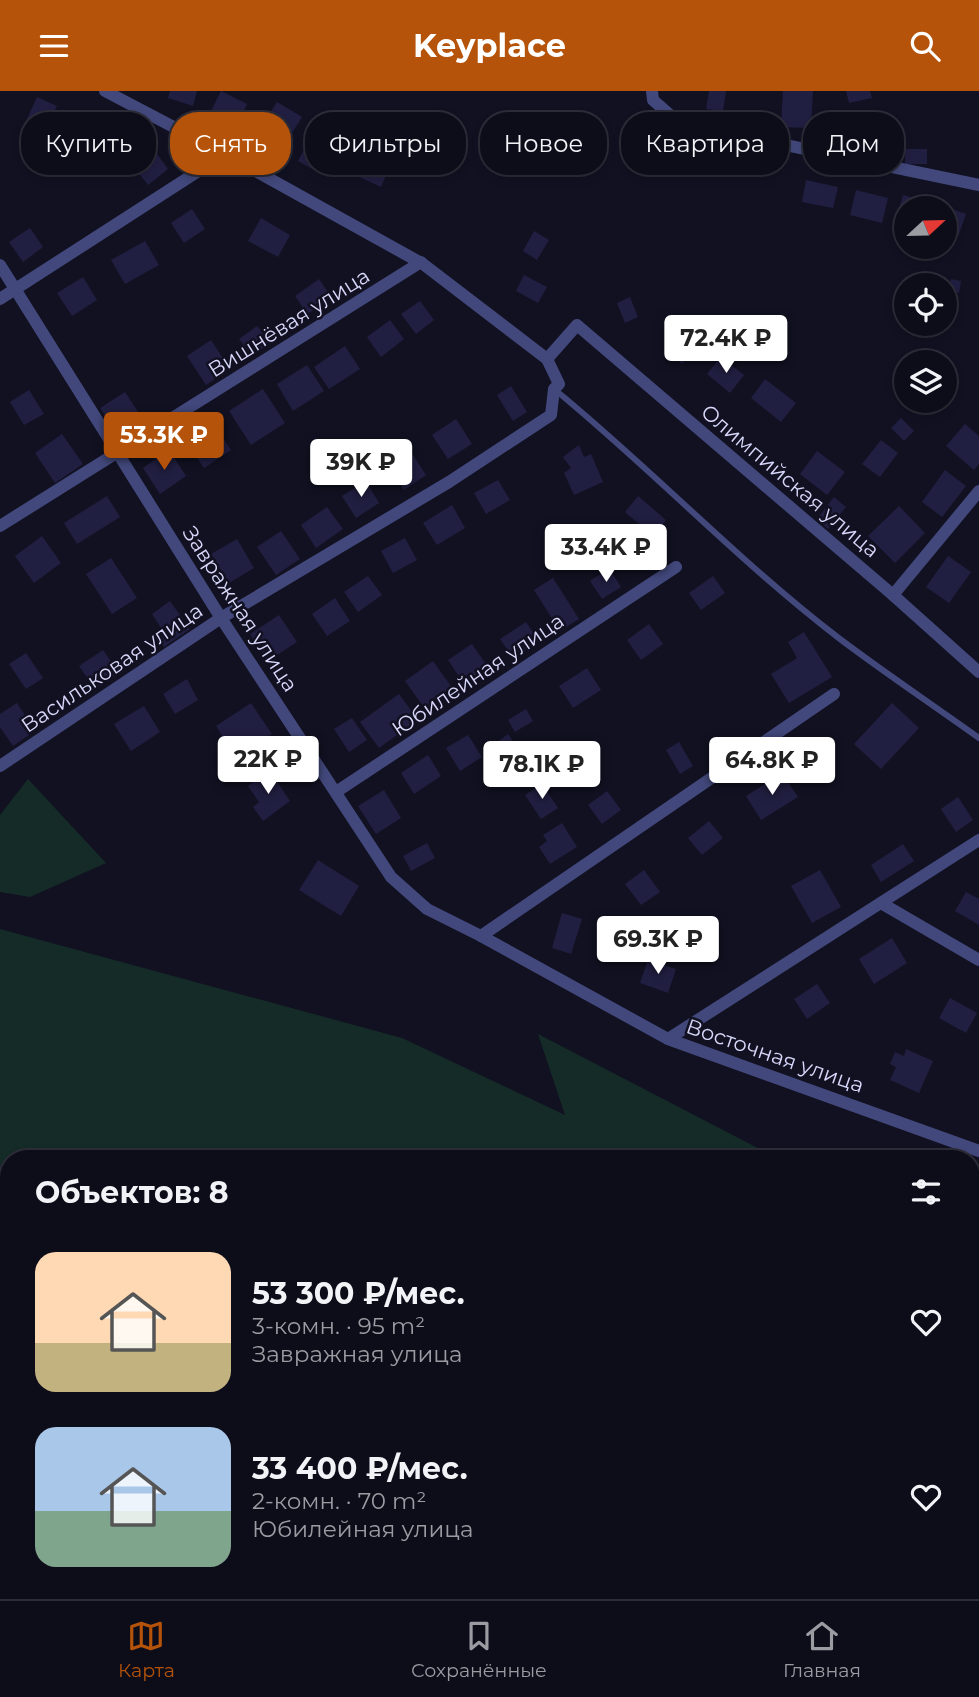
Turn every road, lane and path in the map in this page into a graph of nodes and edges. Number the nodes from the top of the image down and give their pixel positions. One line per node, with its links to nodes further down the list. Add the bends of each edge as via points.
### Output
1 (105, 91): 3 (street)
2 (652, 91): 6 (street, via 653,100 679,123)
3 (170, 125)
4 (192, 175): 9 (street)
5 (263, 175): 7 (street)
6 (979, 185)
7 (421, 262): 11 (street); 13 (street, Вишнёвая улица)
8 (0, 265): 9 (street, Завражная улица)
9 (16, 288): 10 (street); 13 (street, Завражная улица)
10 (0, 299)
11 (547, 359): 12 (street, via 559,384); 17 (street, Олимпийская улица, via 577,325)
12 (554, 389): 18 (street, Васильковая улица, via 551,415 449,482); 21 (lane, via 839,638)
13 (119, 453): 15 (street, Вишнёвая улица); 18 (street, Завражная улица)
14 (979, 491): 17 (street)
15 (0, 526)
16 (676, 567): 23 (street, Юбилейная улица)
17 (893, 595): 19 (street, Олимпийская улица)
18 (221, 618): 22 (street, Васильковая улица); 23 (street, Завражная улица)
19 (979, 672)
20 (834, 694): 26 (street)
21 (979, 737)
22 (0, 767)
23 (336, 792): 26 (street, Завражная улица, via 391,877 427,909)
24 (979, 840): 25 (street, Восточная улица)
25 (881, 903): 27 (street); 28 (street, Восточная улица)
26 (481, 936): 28 (street, Завражная улица)
27 (979, 960)
28 (668, 1039): 29 (street, Восточная улица)
29 (979, 1150)

